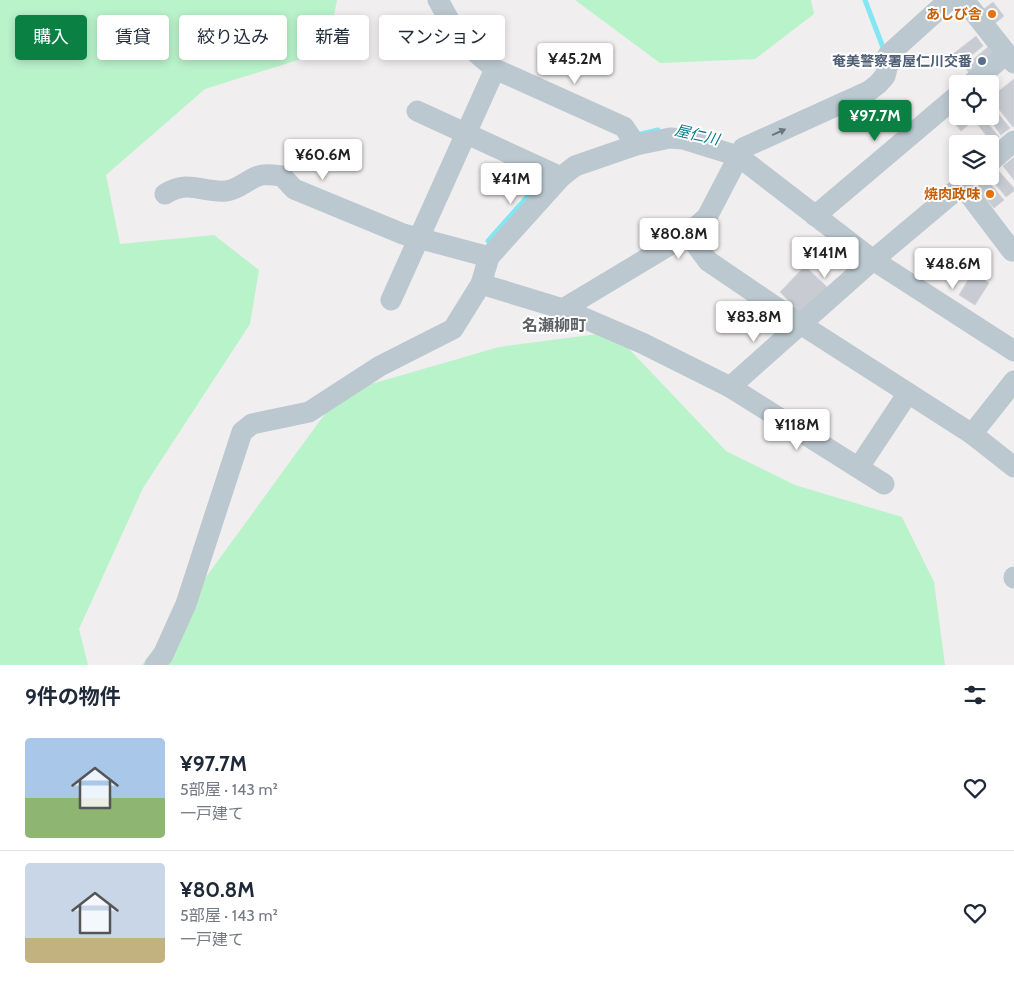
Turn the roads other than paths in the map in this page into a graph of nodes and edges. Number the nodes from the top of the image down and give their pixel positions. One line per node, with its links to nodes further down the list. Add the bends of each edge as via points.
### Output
1 (438, 0): 5 (street, via 459,38)
2 (950, 0): 13 (street, one-way to 2, via 743,148 869,91 885,76 888,55)
3 (964, 0): 4 (street)
4 (1010, 58): 6 (street)
5 (495, 69): 9 (street); 10 (street, via 624,127)
6 (984, 75)
7 (949, 103): 18 (street)
8 (417, 111): 9 (street)
9 (466, 133): 14 (street); 20 (street)
10 (632, 139): 13 (street, via 683,139); 14 (street)
11 (1014, 141): 12 (street)
12 (999, 154)
13 (738, 156): 18 (street); 19 (street, via 707,217)
14 (553, 173): 22 (street)
15 (963, 185): 23 (street)
16 (971, 185): 21 (street, via 1012,251)
17 (166, 194): 20 (street, via 186,186 228,191 261,175 282,176 294,189)
18 (815, 216): 23 (street)
19 (688, 234): 26 (street); 27 (street, via 708,261)
20 (419, 238): 22 (street); 25 (street)
21 (1014, 249)
22 (488, 257): 24 (street)
23 (873, 260): 27 (street); 28 (street)
24 (481, 284): 26 (street); 36 (street, via 453,329 380,366 309,412 252,424 242,432 186,604)
25 (390, 300)
26 (563, 309): 30 (street, via 642,343)
27 (802, 325): 30 (street); 31 (street)
28 (1014, 351)
29 (1014, 381): 32 (street)
30 (730, 387): 34 (street)
31 (908, 393): 32 (street); 34 (street)
32 (972, 434): 33 (street)
33 (1014, 466)
34 (859, 467): 35 (street)
35 (884, 484)
36 (155, 665)

